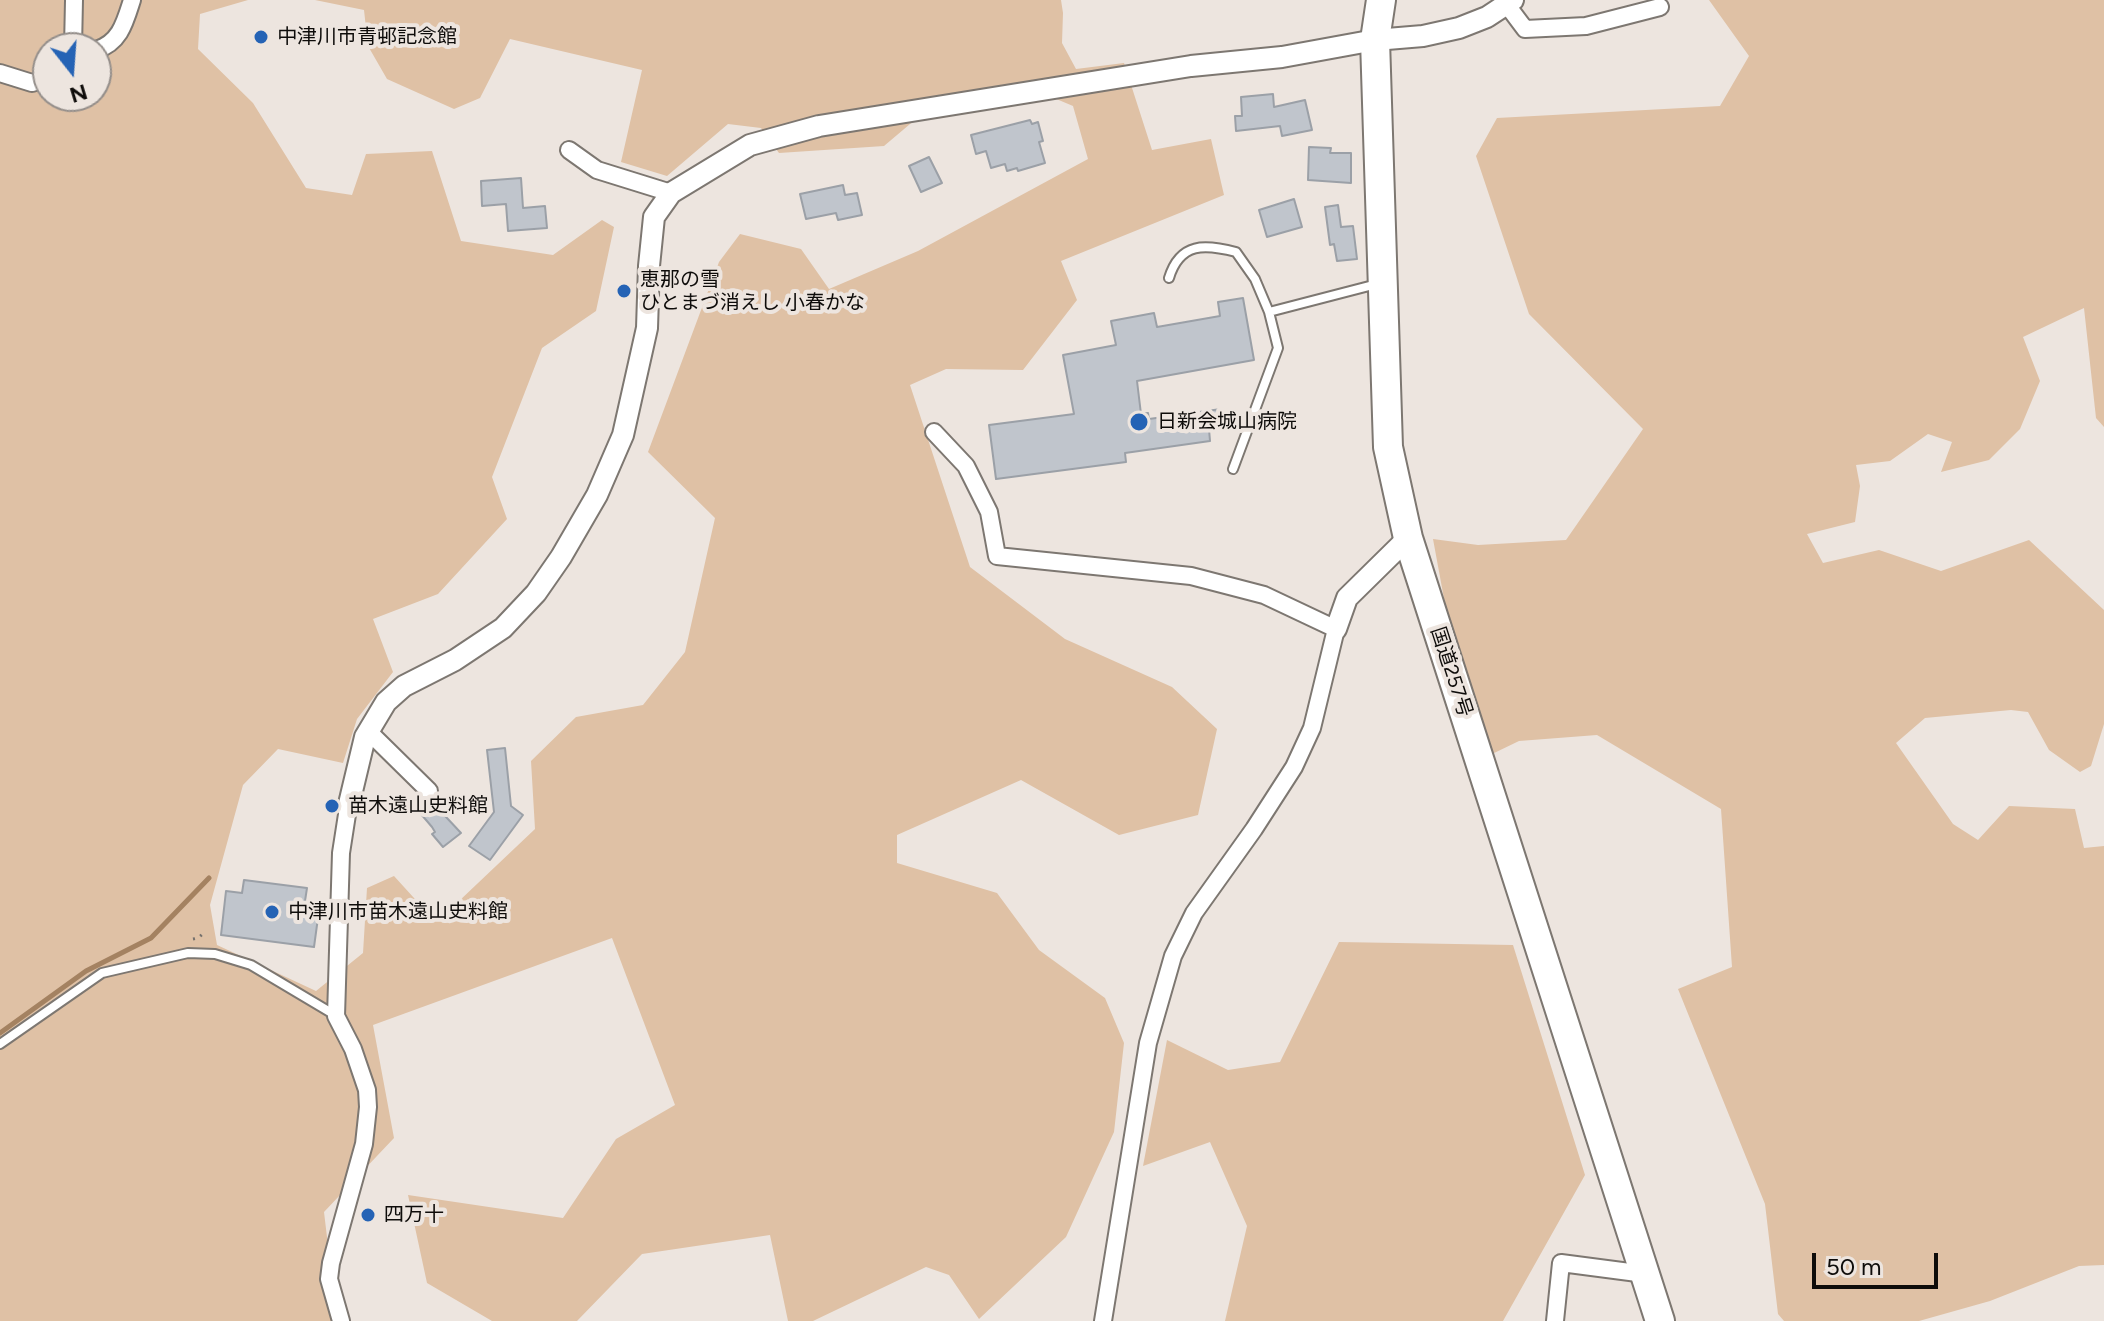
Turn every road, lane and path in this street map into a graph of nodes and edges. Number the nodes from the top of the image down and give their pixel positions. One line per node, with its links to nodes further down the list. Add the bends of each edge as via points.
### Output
1 (74, 0): 6 (street)
2 (132, 0): 8 (street)
3 (1381, 0): 7 (highway, 国道257号)
4 (1510, 3): 5 (street, via 1525,29 1586,26); 7 (street, via 1459,28)
5 (1660, 7)
6 (73, 32)
7 (1375, 40): 12 (street, via 819,126 750,145); 14 (highway, 国道257号)
8 (112, 42)
9 (0, 73): 10 (street)
10 (32, 83)
11 (569, 150): 12 (street, via 597,170)
12 (671, 193): 20 (street, via 654,217 647,328 623,435 597,495 536,593 503,628 404,686 386,702)
13 (1169, 278): 15 (lane, via 1173,264 1186,251 1209,245 1236,252)
14 (1381, 283): 15 (lane); 18 (highway, 国道257号, via 1388,447)
15 (1269, 312): 17 (lane, via 1278,348)
16 (934, 432): 19 (street, via 966,466 989,512 997,556 1191,576 1264,595)
17 (1233, 469)
18 (1408, 538): 19 (street, via 1347,598); 25 (highway, 国道257号)
19 (1336, 629): 27 (street, via 1312,728 1294,767 1194,913 1173,956 1148,1043)
20 (368, 731): 21 (street); 22 (street)
21 (429, 791)
22 (348, 808): 23 (street, via 341,853)
23 (336, 1016): 24 (lane, via 251,965 215,954 188,953 102,973); 26 (street, via 358,1063 368,1107 364,1144 331,1263 329,1279)
24 (0, 1044)
25 (1645, 1274): 28 (street, via 1561,1263); 29 (highway, 国道257号)
26 (341, 1321)
27 (1103, 1321)
28 (1555, 1321)
29 (1660, 1321)

